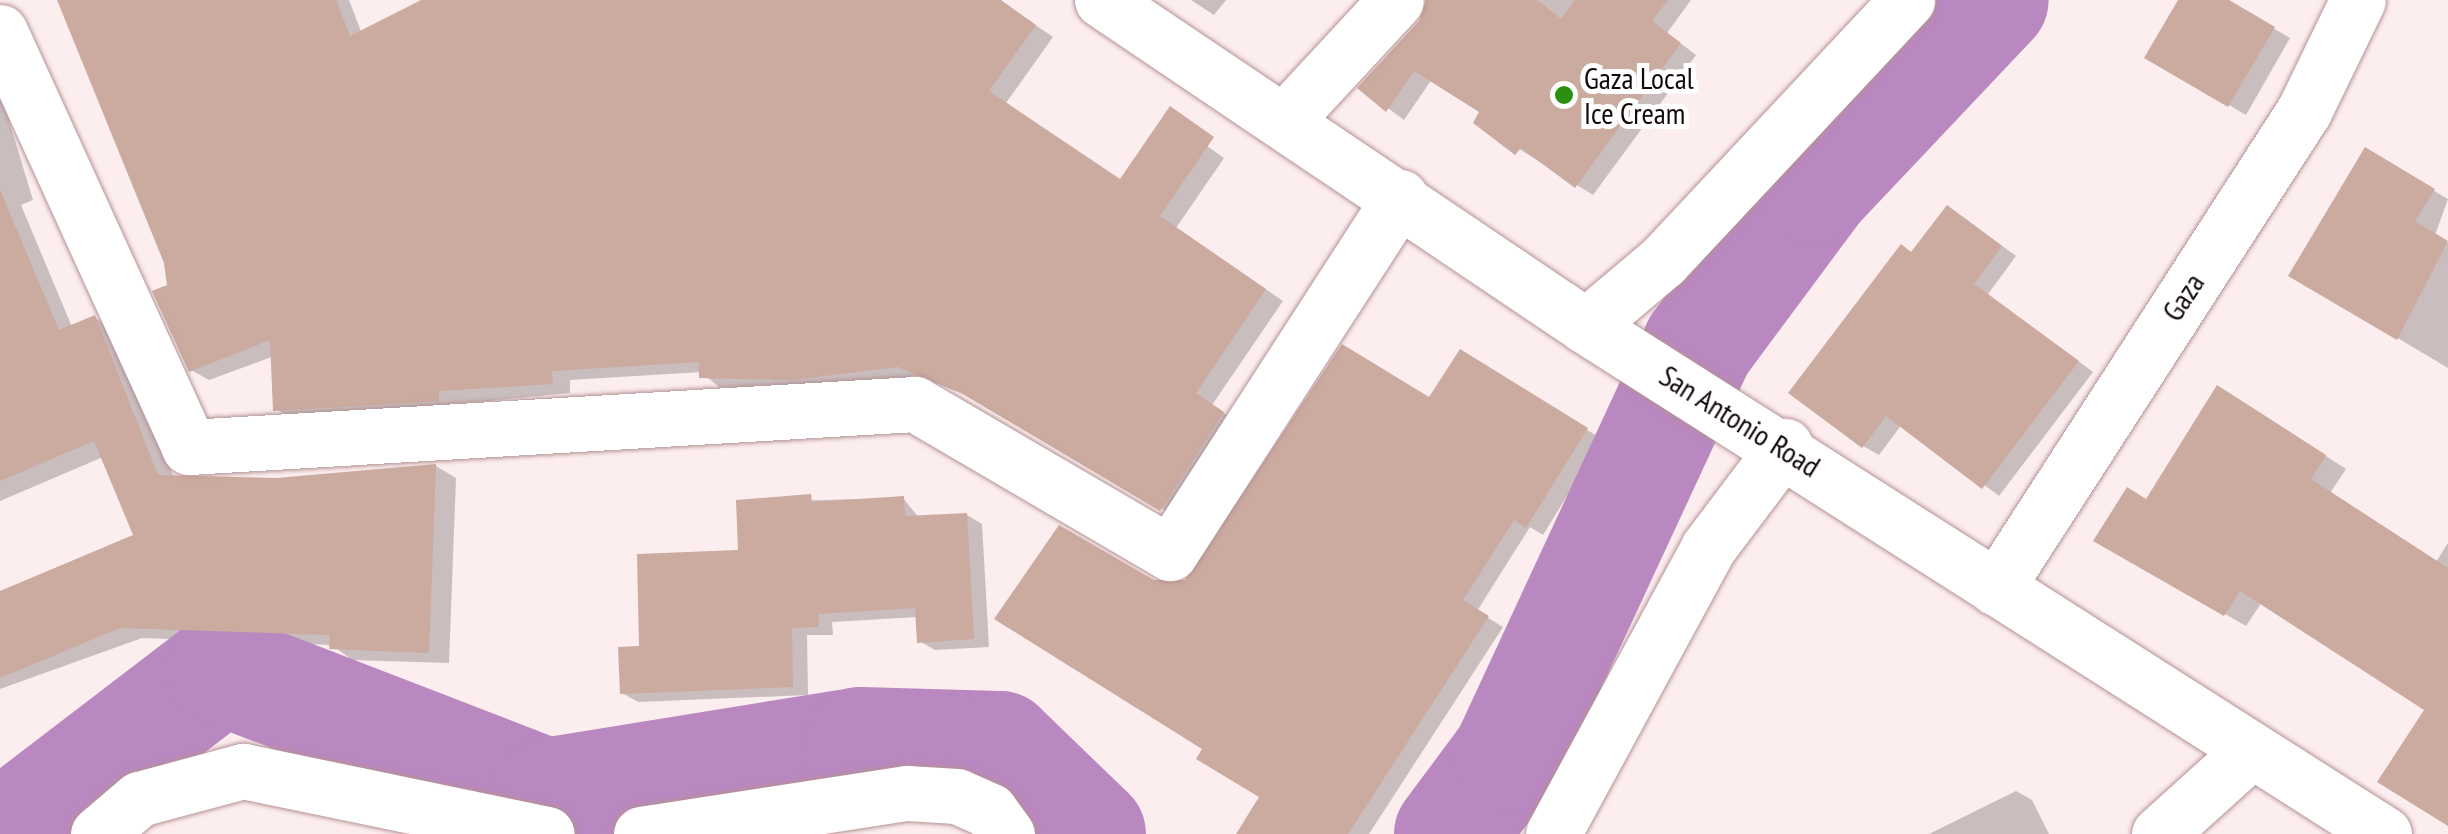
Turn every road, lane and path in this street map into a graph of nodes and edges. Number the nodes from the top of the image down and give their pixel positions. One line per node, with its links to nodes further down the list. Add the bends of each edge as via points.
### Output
1 (1102, 0): 6 (street, San Antonio Road)
2 (1396, 0): 6 (street)
3 (1907, 0): 8 (street)
4 (2358, 0): 10 (street, Gaza, via 2304,111)
5 (0, 32): 7 (street, via 189,448 916,404 1170,553)
6 (1284, 120): 7 (street, San Antonio Road)
7 (1400, 197): 8 (street, San Antonio Road)
8 (1600, 335): 9 (street, San Antonio Road)
9 (1784, 446): 10 (street, San Antonio Road); 16 (street, via 1708,548)
10 (1996, 588): 11 (street, San Antonio Road)
11 (2252, 750): 17 (street); 18 (street, San Antonio Road)
12 (98, 834): 13 (street, via 139,799 243,771)
13 (547, 834)
14 (641, 834): 15 (street, via 907,793 957,796 990,811)
15 (1007, 834)
16 (1553, 834)
17 (2159, 834)
18 (2384, 834)

